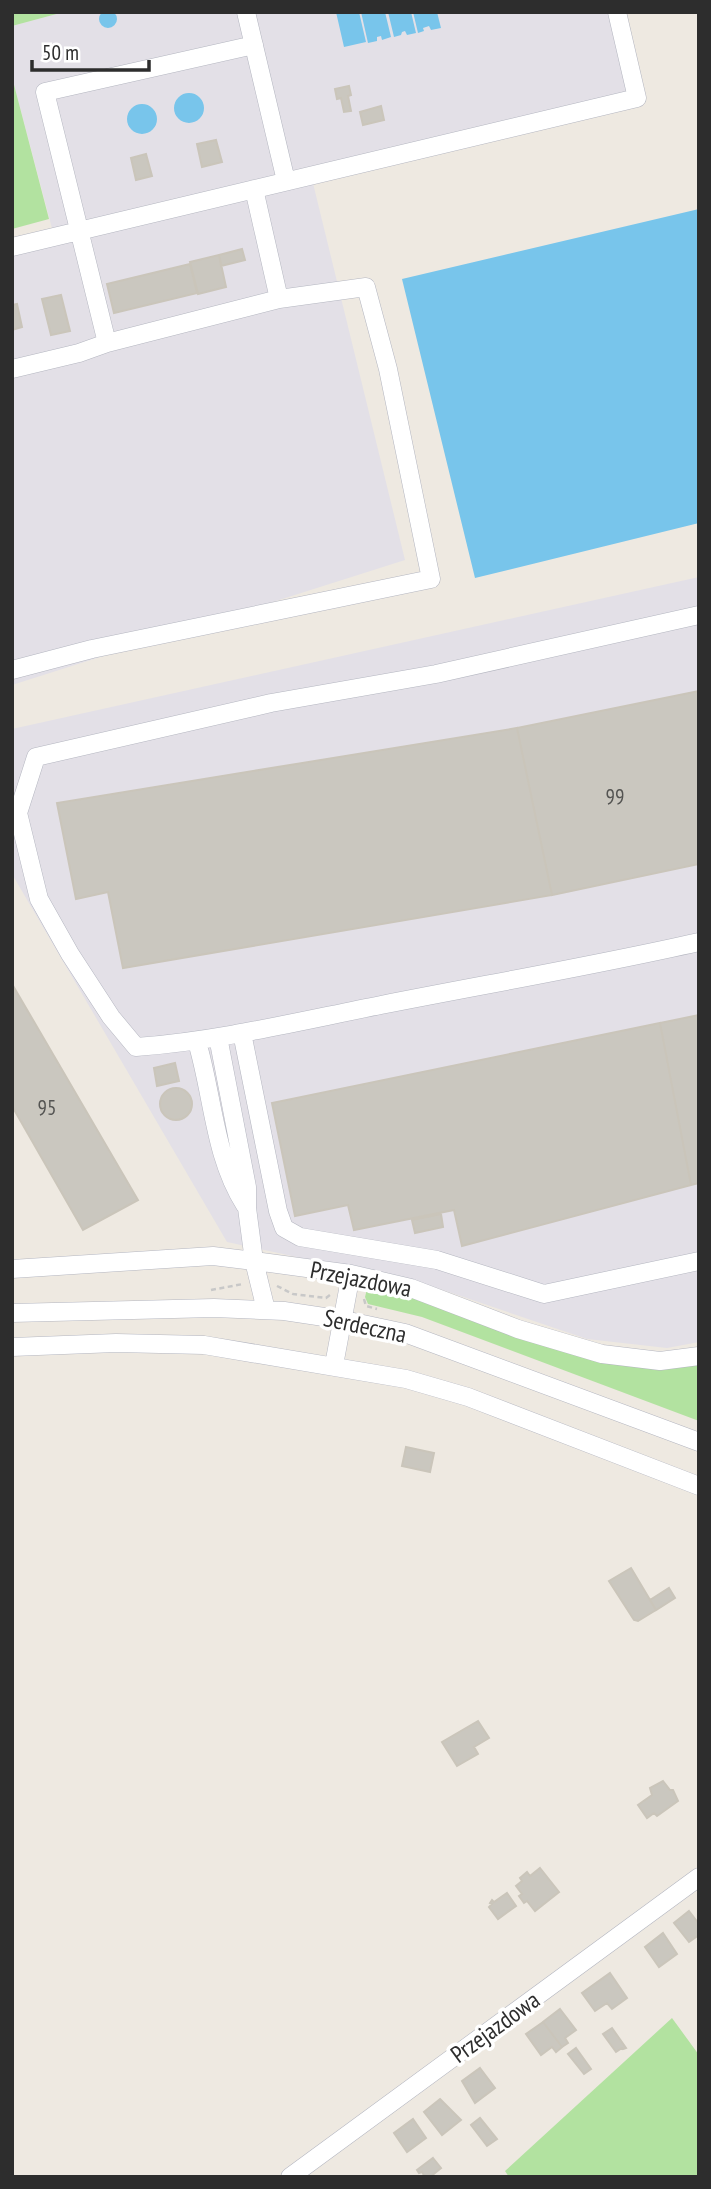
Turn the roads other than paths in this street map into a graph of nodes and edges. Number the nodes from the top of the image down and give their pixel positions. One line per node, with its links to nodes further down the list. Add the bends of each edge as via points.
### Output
1 (246, 12): 3 (street)
2 (617, 12): 4 (street, via 637,98)
3 (254, 45): 4 (street); 6 (street, via 45,92)
4 (286, 181): 5 (street)
5 (254, 189): 6 (street); 8 (street)
6 (78, 231): 7 (street); 9 (street)
7 (12, 247)
8 (279, 299): 9 (street); 12 (street, via 366,287 388,369 431,579 92,649)
9 (107, 343): 10 (street)
10 (12, 369)
11 (699, 615): 16 (street, via 436,674 271,703 36,757 18,813 39,899 111,1017 136,1047)
12 (12, 670)
13 (699, 942): 14 (street)
14 (242, 1033): 15 (street); 19 (street, via 278,1211 284,1228 300,1237 437,1260 544,1294)
15 (218, 1037): 16 (street); 17 (street, via 247,1187)
16 (197, 1041): 17 (street, via 213,1121 236,1190)
17 (247, 1208): 18 (street)
18 (254, 1261): 20 (street, Przejazdowa, via 213,1256); 21 (street, Przejazdowa); 22 (street)
19 (699, 1261)
20 (12, 1269)
21 (351, 1274): 24 (street); 26 (street, Przejazdowa, via 411,1288 518,1329 602,1354 660,1361)
22 (266, 1310): 23 (street, Serdeczna); 24 (street, Serdeczna)
23 (12, 1313)
24 (344, 1320): 27 (street); 28 (street, Serdeczna, via 405,1333)
25 (12, 1347): 27 (street, via 204,1345)
26 (699, 1356)
27 (334, 1365): 29 (street, via 468,1397)
28 (699, 1442)
29 (699, 1486)
30 (699, 1877): 31 (street, Przejazdowa)
31 (290, 2177)

